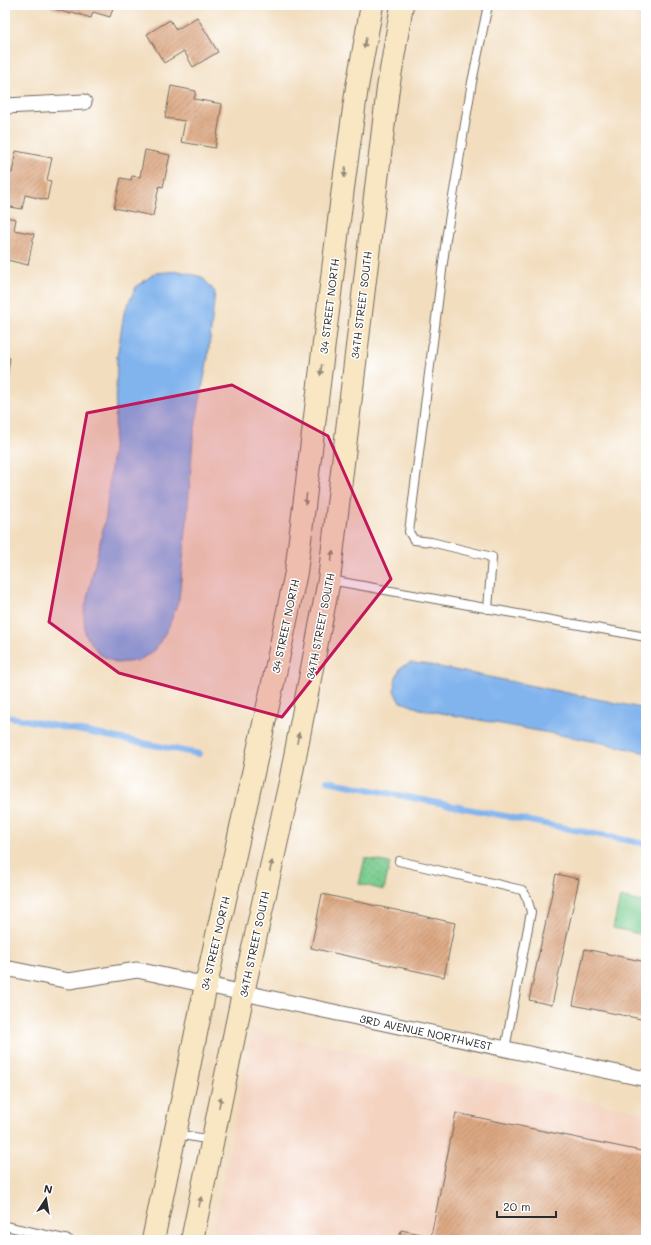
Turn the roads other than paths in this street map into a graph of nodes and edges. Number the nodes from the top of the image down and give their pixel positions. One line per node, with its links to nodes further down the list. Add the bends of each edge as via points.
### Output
1 (372, 5): 11 (main road, 34 STREET NORTH, one-way to 11, via 343,188 296,572)
2 (402, 5): 6 (main road, 34TH STREET SOUTH, one-way to 2, via 388,88)
3 (488, 5): 7 (lane, via 472,82 446,239 409,532 414,540 492,557)
4 (84, 102): 5 (street)
5 (5, 106)
6 (329, 580): 7 (lane); 12 (main road, 34TH STREET SOUTH, one-way to 6, via 290,782)
7 (488, 609): 8 (lane)
8 (646, 637)
9 (400, 861): 13 (lane, via 522,890 527,898 531,912)
10 (5, 968): 11 (street, 3RD AVENUE NORTHWEST, via 69,981 137,970)
11 (206, 985): 12 (street, 3RD AVENUE NORTHWEST); 15 (main road, 34 STREET NORTH)
12 (243, 993): 13 (street, 3RD AVENUE NORTHWEST); 16 (main road, 34TH STREET SOUTH, one-way to 12)
13 (505, 1049): 14 (street, 3RD AVENUE NORTHWEST)
14 (646, 1079)
15 (175, 1134): 16 (lane); 19 (main road, 34 STREET NORTH)
16 (212, 1140): 20 (main road, 34TH STREET SOUTH, one-way to 16)
17 (5, 1226): 18 (lane)
18 (69, 1240)
19 (152, 1240)
20 (192, 1240)

